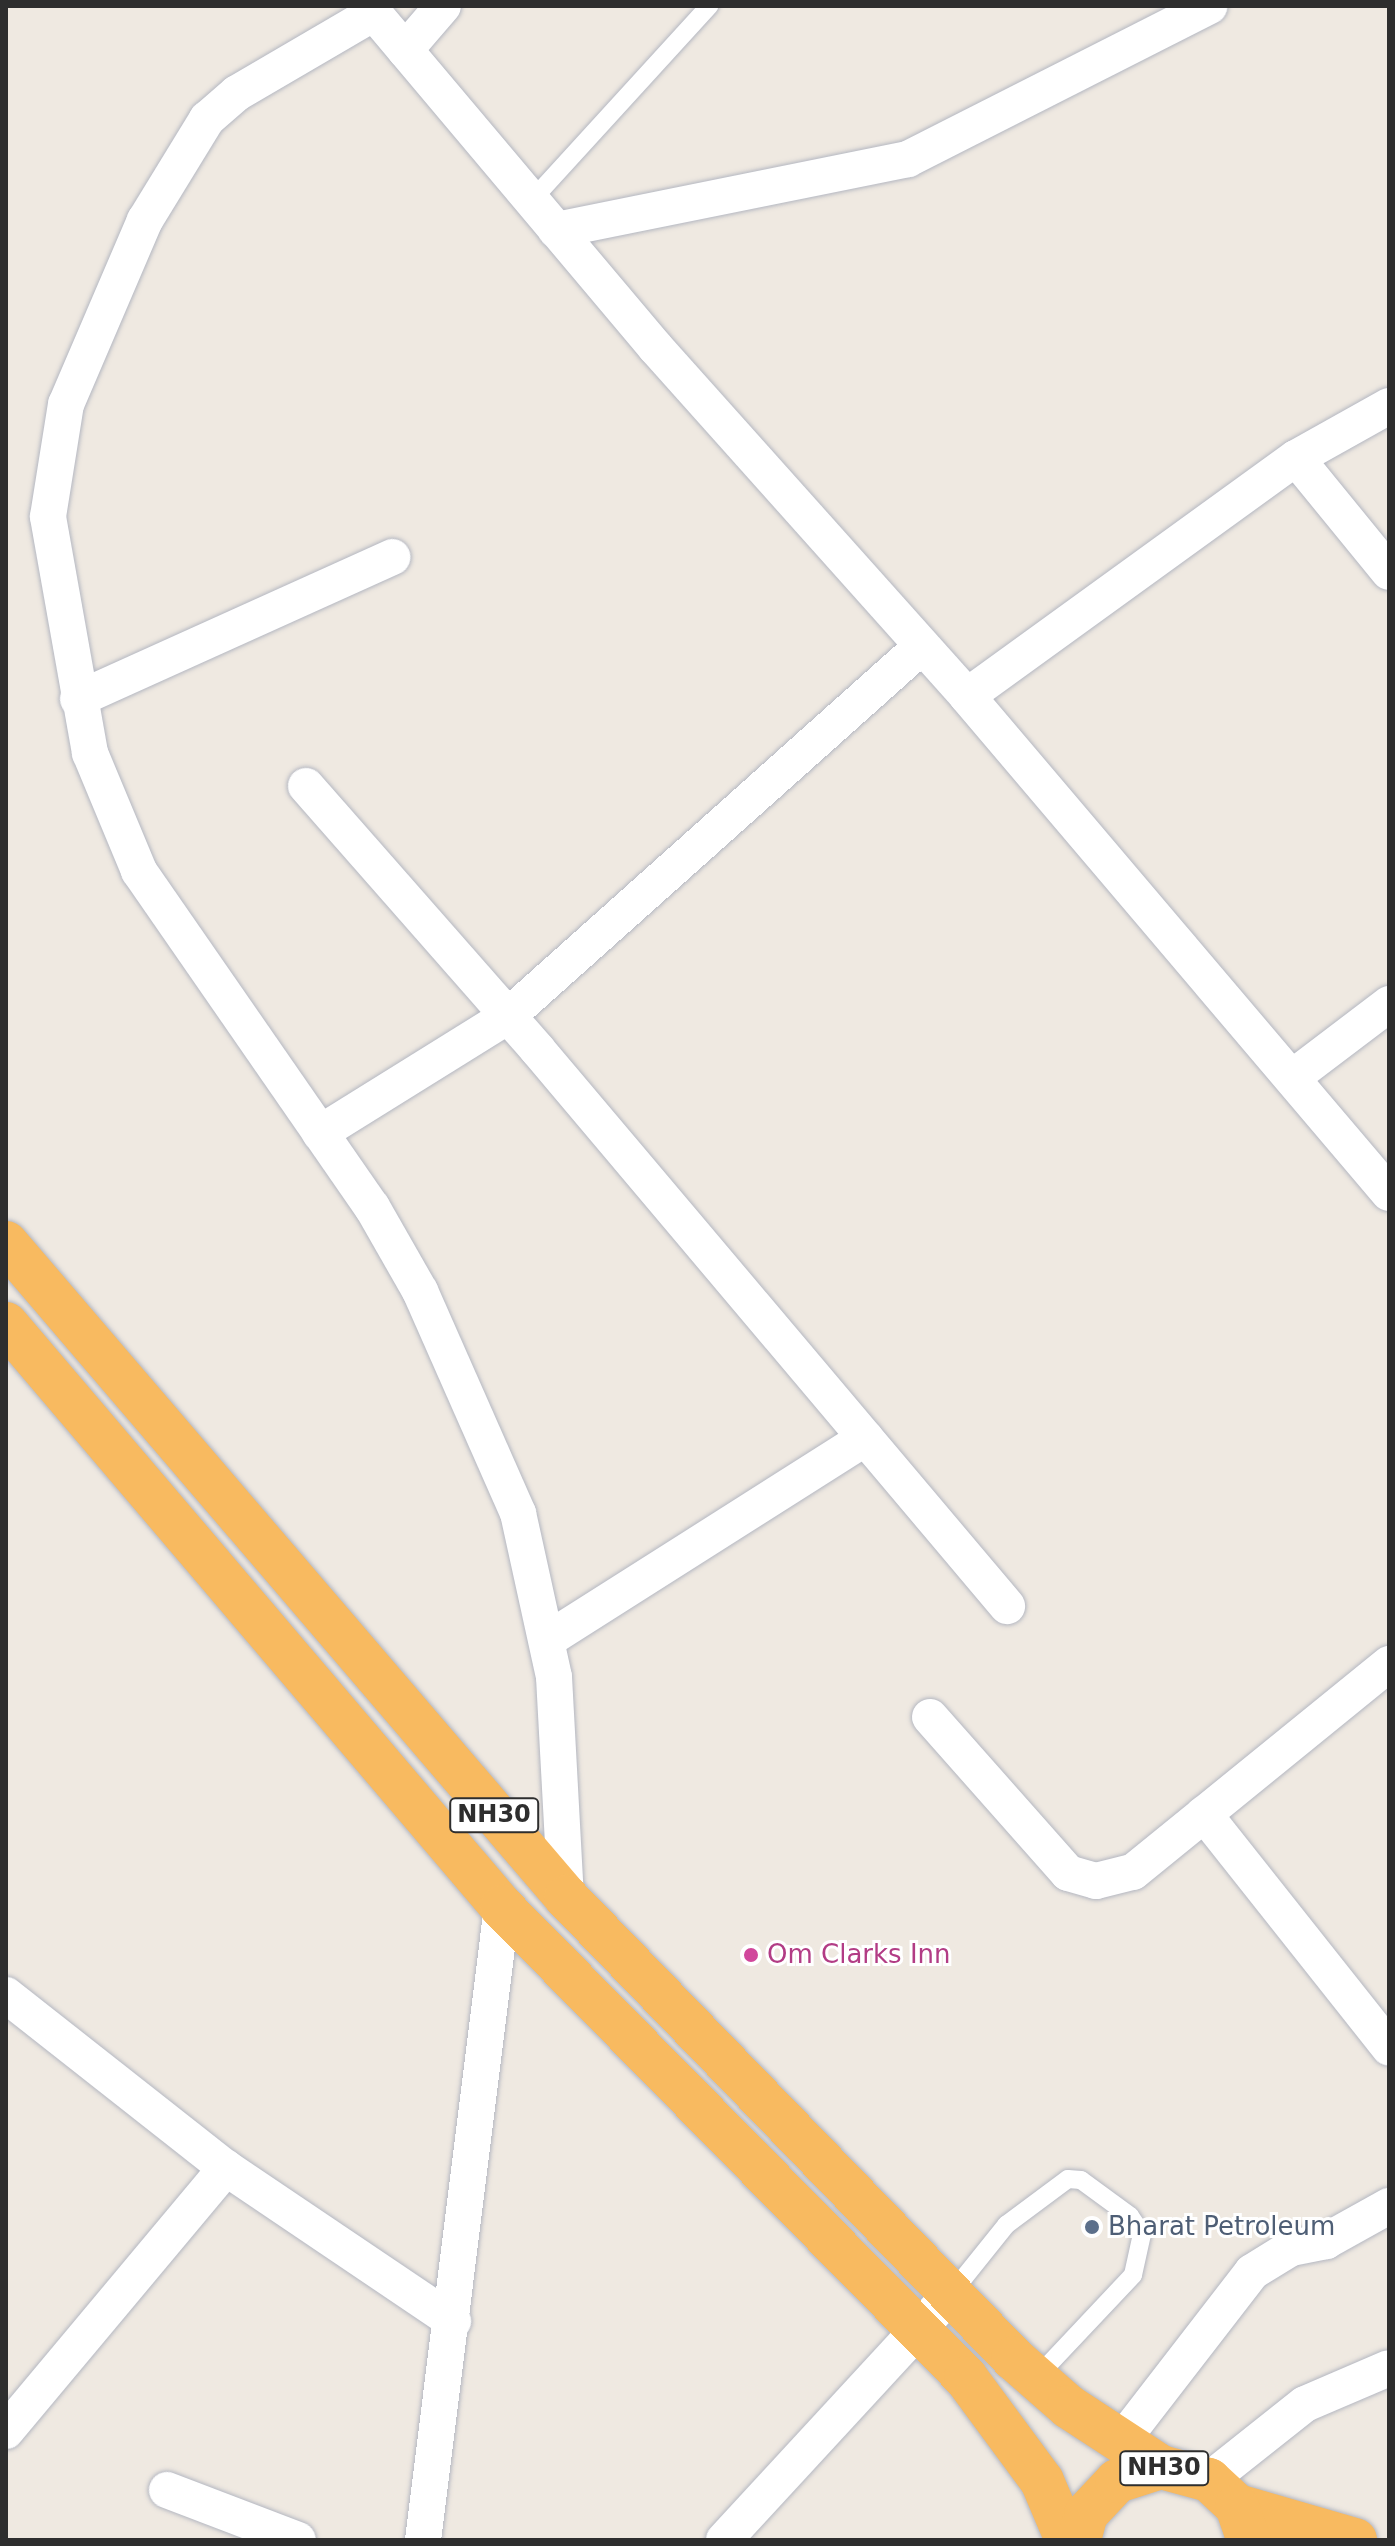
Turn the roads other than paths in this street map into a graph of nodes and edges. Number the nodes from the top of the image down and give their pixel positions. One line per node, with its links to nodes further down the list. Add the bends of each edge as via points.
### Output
1 (443, 6): 5 (street)
2 (709, 6): 6 (lane)
3 (1209, 6): 7 (street, via 908,159)
4 (371, 10): 5 (street); 14 (street, via 237,93 207,119 145,220 72,390 53,460 48,517)
5 (405, 50): 6 (street)
6 (532, 200): 7 (street)
7 (556, 230): 12 (street)
8 (1389, 406): 9 (street)
9 (1296, 458): 11 (street); 13 (street)
10 (392, 557): 14 (street)
11 (1389, 572)
12 (921, 647): 13 (street); 17 (street)
13 (967, 696): 18 (street)
14 (78, 699): 19 (street, via 90,753 139,871)
15 (306, 786): 17 (street)
16 (1389, 1004): 18 (street)
17 (508, 1016): 19 (street); 23 (street)
18 (1293, 1077): 20 (street)
19 (320, 1133): 25 (street, via 372,1207 420,1291 518,1513)
20 (1389, 1193)
21 (6, 1243): 29 (highway, NH30)
22 (6, 1324): 30 (highway, NH30)
23 (865, 1438): 24 (street); 25 (street)
24 (1007, 1606)
25 (547, 1640): 29 (street)
26 (1389, 1664): 28 (street)
27 (930, 1717): 28 (street, via 1068,1873 1096,1881 1133,1872)
28 (1204, 1814): 32 (street)
29 (566, 1897): 35 (highway, NH30)
30 (502, 1907): 36 (street); 37 (highway, NH30)
31 (6, 1995): 33 (street)
32 (1389, 2047)
33 (226, 2168): 36 (street); 40 (street)
34 (1389, 2206): 41 (street, via 1326,2241 1291,2248 1252,2272)
35 (950, 2295): 37 (street); 39 (highway, NH30); 39 (lane, via 1006,2225 1068,2179 1081,2180 1130,2216 1142,2234 1133,2275)
36 (453, 2321): 46 (street)
37 (919, 2327): 47 (street); 48 (highway, NH30, via 1015,2437 1042,2481)
38 (1389, 2368): 44 (street, via 1305,2404)
39 (1036, 2378): 41 (highway, NH30)
40 (6, 2431)
41 (1120, 2443): 42 (highway, NH30)
42 (1161, 2467): 44 (highway, NH30); 49 (highway, NH30, via 1117,2481 1086,2514)
43 (167, 2490): 45 (street)
44 (1232, 2509): 50 (highway, NH30)
45 (298, 2540)
46 (423, 2540)
47 (724, 2540)
48 (1067, 2540)
49 (1079, 2540)
50 (1355, 2540)

